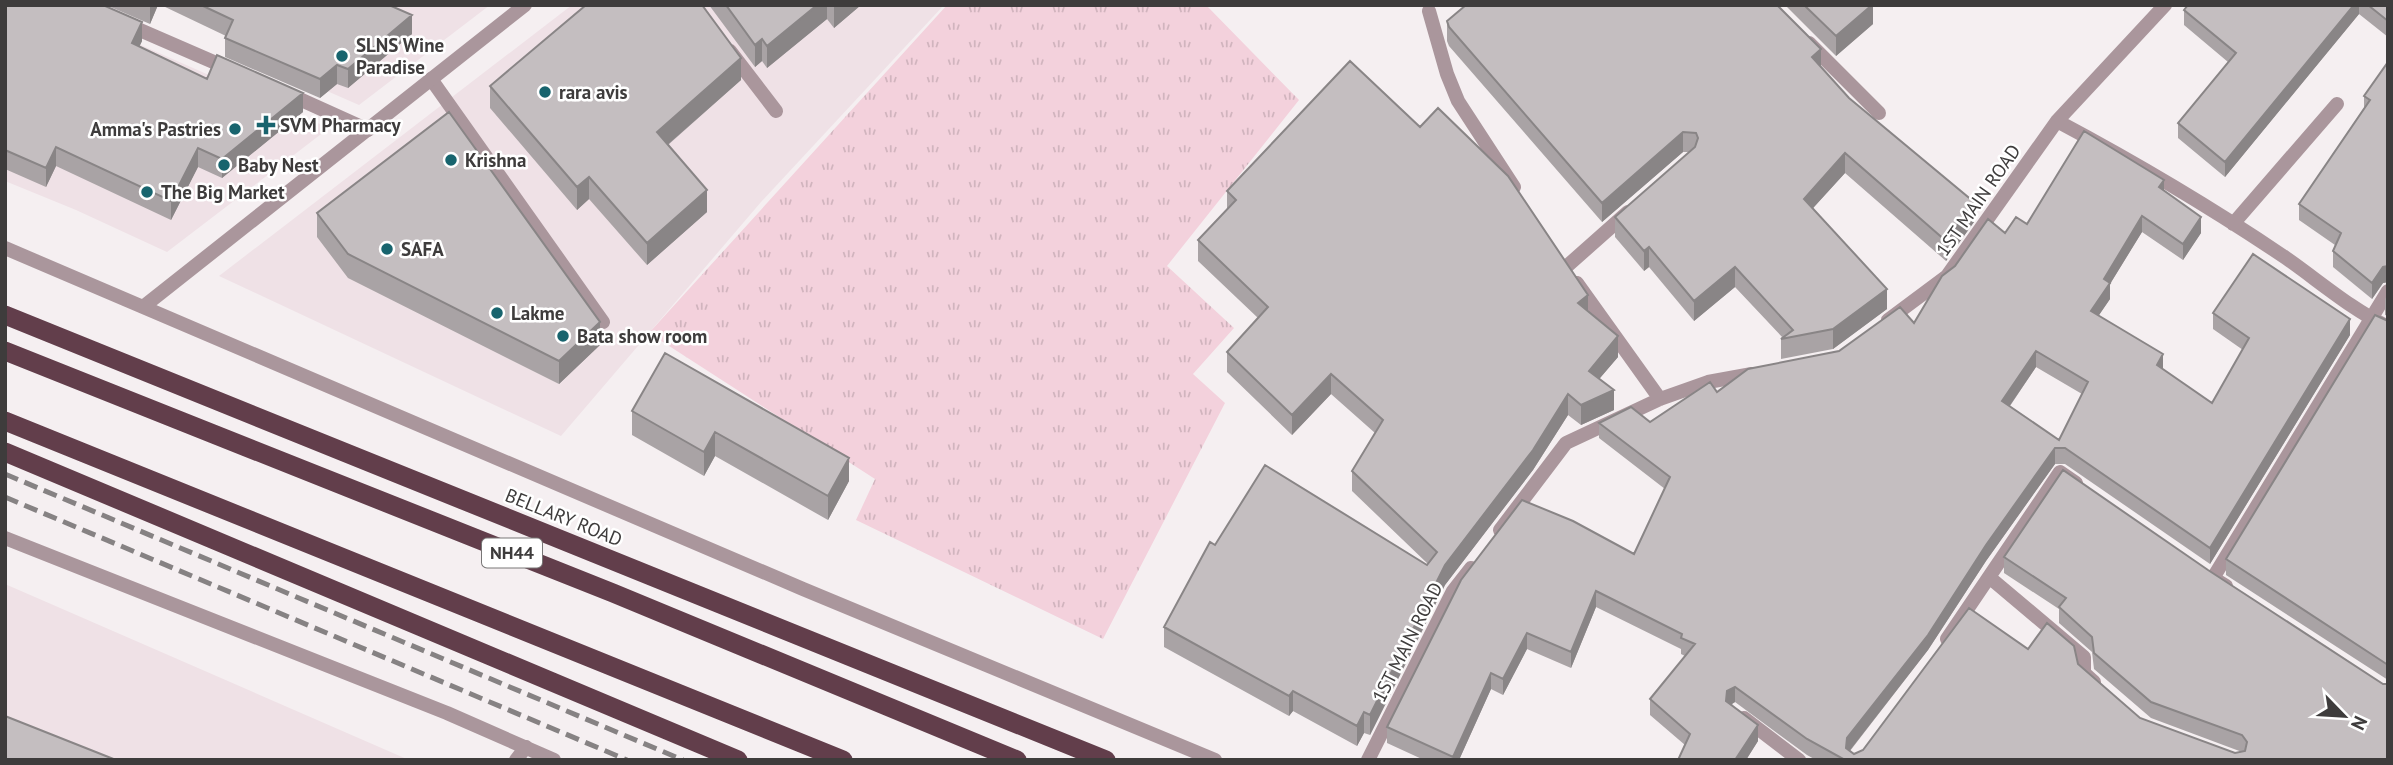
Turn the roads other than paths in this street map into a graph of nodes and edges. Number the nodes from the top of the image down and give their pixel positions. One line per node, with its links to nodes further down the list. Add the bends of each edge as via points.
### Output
1 (525, 5): 8 (street)
2 (2165, 5): 13 (street, 1ST MAIN ROAD)
3 (1429, 7): 15 (street, via 1458,101)
4 (108, 16): 7 (street)
5 (1800, 34): 12 (street)
6 (720, 37): 11 (street)
7 (246, 76)
8 (431, 79): 14 (street); 23 (street)
9 (270, 87): 14 (street)
10 (2337, 104): 17 (street)
11 (776, 111)
12 (1879, 113)
13 (2057, 121): 17 (street, via 2144,167); 24 (street, 1ST MAIN ROAD, via 1947,276)
14 (368, 130): 20 (street)
15 (1523, 201)
16 (1637, 204): 28 (street, via 1562,261)
17 (2232, 224): 22 (street)
18 (5, 248): 20 (street)
19 (2388, 290): 22 (street)
20 (143, 307): 47 (street)
21 (5, 315): 46 (highway, BELLARY ROAD)
22 (2369, 318): 25 (street); 36 (street, via 2208,574)
23 (603, 322)
24 (1880, 326)
25 (2388, 327)
26 (5, 351): 45 (highway, NH44)
27 (1772, 370): 28 (street, via 1708,382)
28 (1660, 399): 33 (street, via 1566,443)
29 (5, 421): 44 (highway)
30 (5, 452): 43 (highway)
31 (2092, 494): 35 (street, via 2060,472)
32 (5, 538): 40 (street)
33 (1493, 538)
34 (1477, 560): 48 (street, 1ST MAIN ROAD, via 1453,591)
35 (1989, 577): 37 (street); 38 (street, via 2084,657 2084,673)
36 (2236, 593)
37 (1936, 656)
38 (2105, 691)
39 (1735, 712): 49 (street)
40 (526, 747): 41 (street); 42 (street)
41 (516, 760)
42 (554, 760)
43 (738, 760)
44 (844, 760)
45 (1017, 760)
46 (1106, 760)
47 (1215, 760)
48 (1368, 760)
49 (1799, 760)

